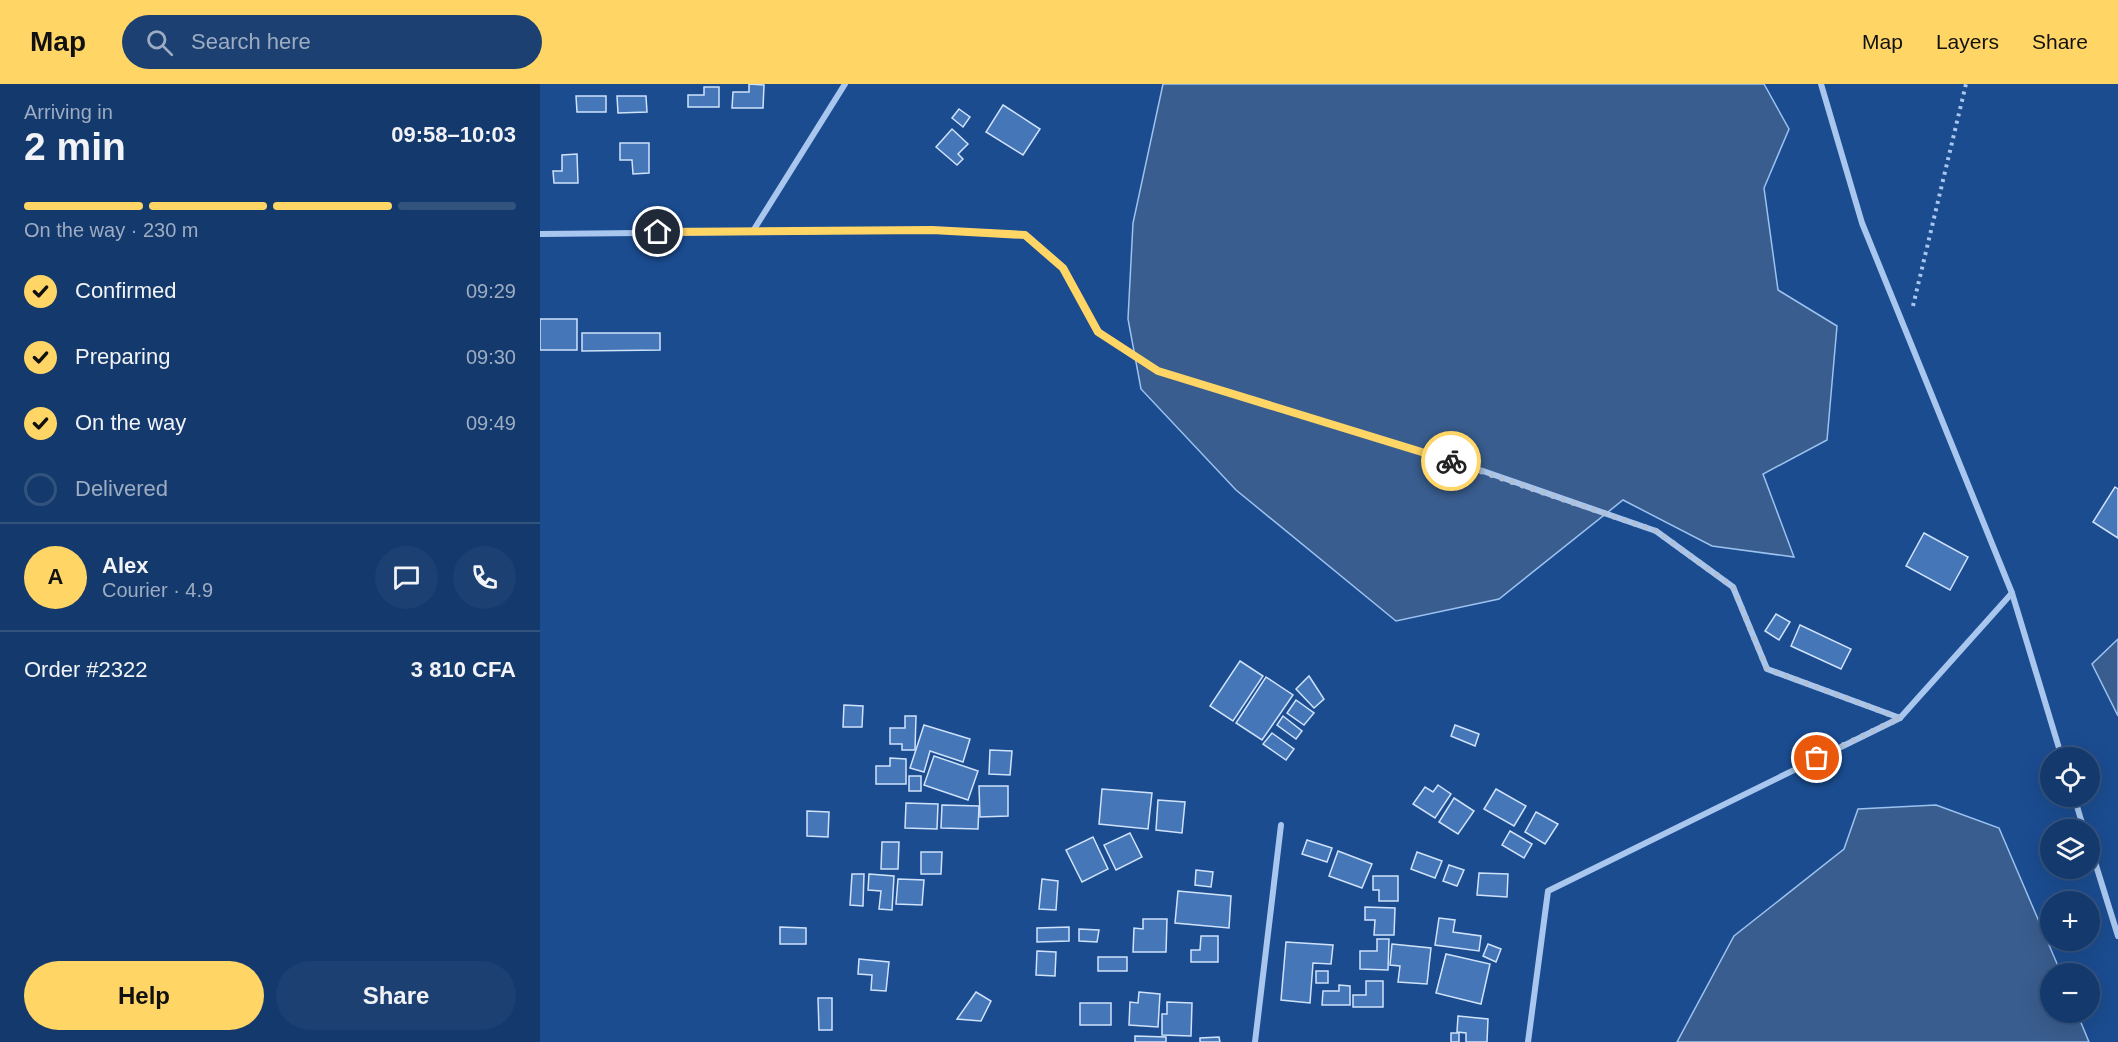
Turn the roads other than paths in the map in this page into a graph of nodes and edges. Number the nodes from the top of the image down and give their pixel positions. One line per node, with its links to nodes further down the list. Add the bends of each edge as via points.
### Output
1 (845, 84): 3 (street)
2 (1821, 84): 5 (street, via 1862,223)
3 (753, 231): 4 (street); 6 (street, via 932,230 1025,235 1063,268 1098,332 1158,371 1483,471 1656,531 1733,587 1767,669)
4 (540, 234)
5 (2012, 593): 6 (street); 7 (street)
6 (1900, 718): 12 (street, via 1548,891)
7 (2059, 747)
8 (1281, 825): 11 (street)
9 (2100, 878): 10 (street)
10 (2118, 936)
11 (1255, 1042)
12 (1528, 1042)

